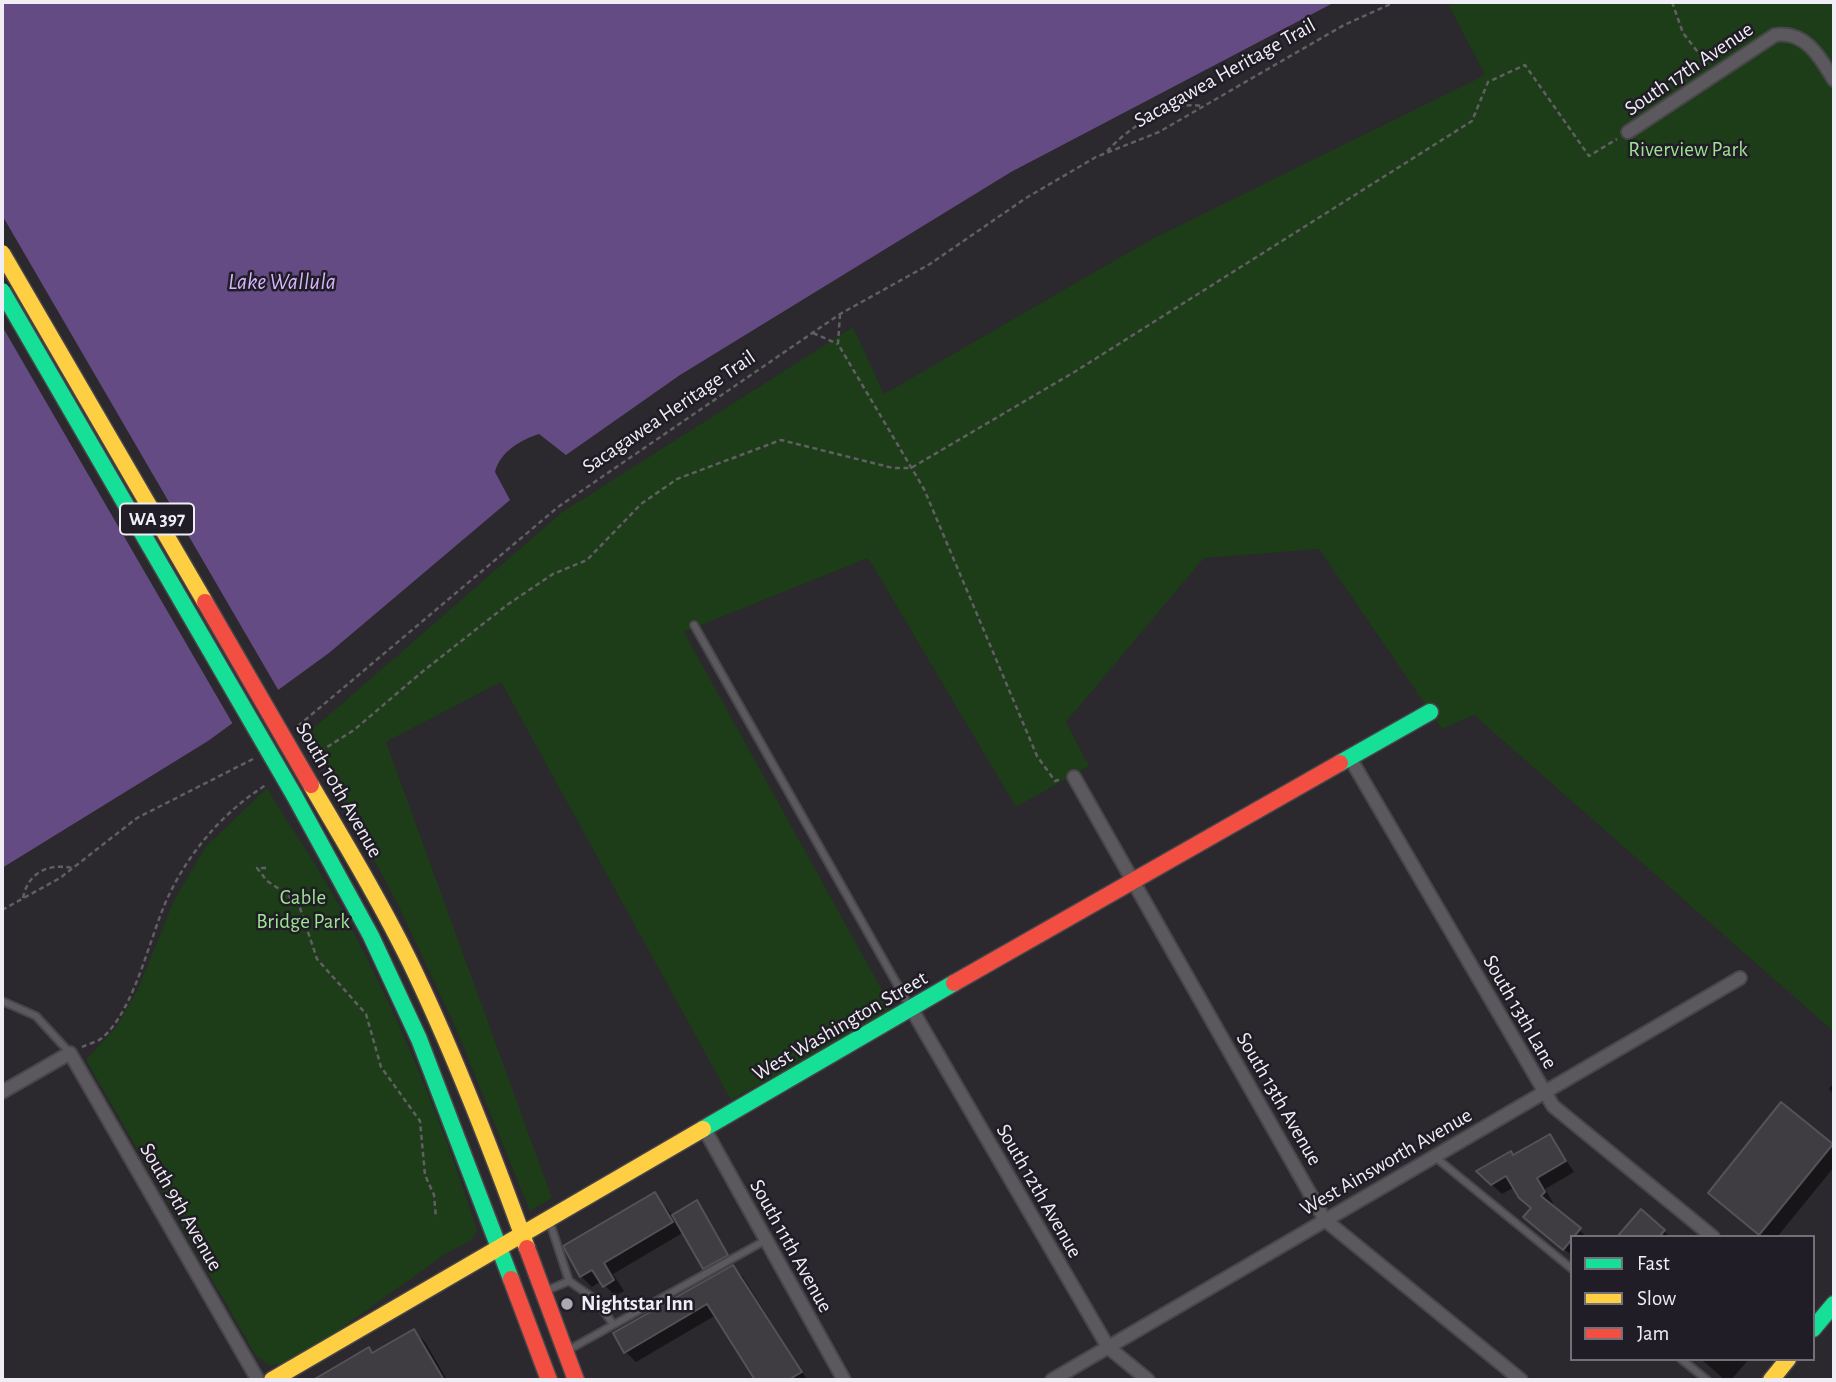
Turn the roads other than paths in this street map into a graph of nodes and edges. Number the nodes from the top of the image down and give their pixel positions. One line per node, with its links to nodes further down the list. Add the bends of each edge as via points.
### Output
1 (1834, 80): 2 (street, South 17th Avenue, via 1814,48 1794,36 1776,35)
2 (1628, 132)
3 (2, 253): 21 (main road, South 10th Avenue / WA 397, bridge, via 382,908 426,995)
4 (2, 291): 23 (main road, South 10th Avenue / WA 397, bridge, via 294,795 396,987)
5 (694, 625): 12 (lane)
6 (1430, 712): 7 (main road, West Washington Street)
7 (1350, 758): 9 (main road, West Washington Street); 15 (street, South 13th Lane)
8 (1074, 777): 9 (street, South 13th Avenue)
9 (1133, 883): 12 (main road, West Washington Street); 19 (street, South 13th Avenue)
10 (1740, 978): 15 (street, West Ainsworth Avenue)
11 (2, 1001): 13 (lane, via 36,1016)
12 (911, 1008): 16 (main road, West Washington Street); 30 (street, South 12th Avenue)
13 (70, 1053): 14 (street); 34 (street, South 9th Avenue)
14 (2, 1092)
15 (1544, 1093): 17 (street, West Ainsworth Avenue); 20 (street, South 13th Lane, via 1553,1106)
16 (705, 1130): 18 (main road, West Washington Street); 22 (street, South 11th Avenue)
17 (1435, 1157): 19 (street, West Ainsworth Avenue); 24 (lane)
18 (550, 1220): 21 (main road, West Washington Street); 25 (lane)
19 (1325, 1220): 30 (street, West Ainsworth Avenue); 41 (street, South 13th Avenue)
20 (1711, 1235)
21 (523, 1236): 23 (main road, West Washington Street); 26 (main road, South 10th Avenue / WA 397)
22 (766, 1240): 29 (lane); 38 (street, South 11th Avenue)
23 (500, 1249): 35 (main road, West Washington Street); 36 (main road, South 10th Avenue / WA 397)
24 (1570, 1267)
25 (569, 1281): 26 (lane); 29 (lane, via 596,1300)
26 (543, 1292): 31 (main road, South 10th Avenue / WA 397)
27 (1834, 1304): 28 (main road)
28 (1815, 1323)
29 (613, 1324): 31 (lane)
30 (1108, 1347): 39 (street, West Ainsworth Avenue); 40 (street, South 12th Avenue)
31 (565, 1351): 37 (main road, South 10th Avenue / WA 397)
32 (1683, 1361): 42 (lane)
33 (1786, 1361): 43 (main road)
34 (258, 1380)
35 (272, 1380)
36 (548, 1380)
37 (576, 1380)
38 (844, 1380)
39 (1052, 1380)
40 (1148, 1380)
41 (1521, 1380)
42 (1707, 1380)
43 (1771, 1380)

